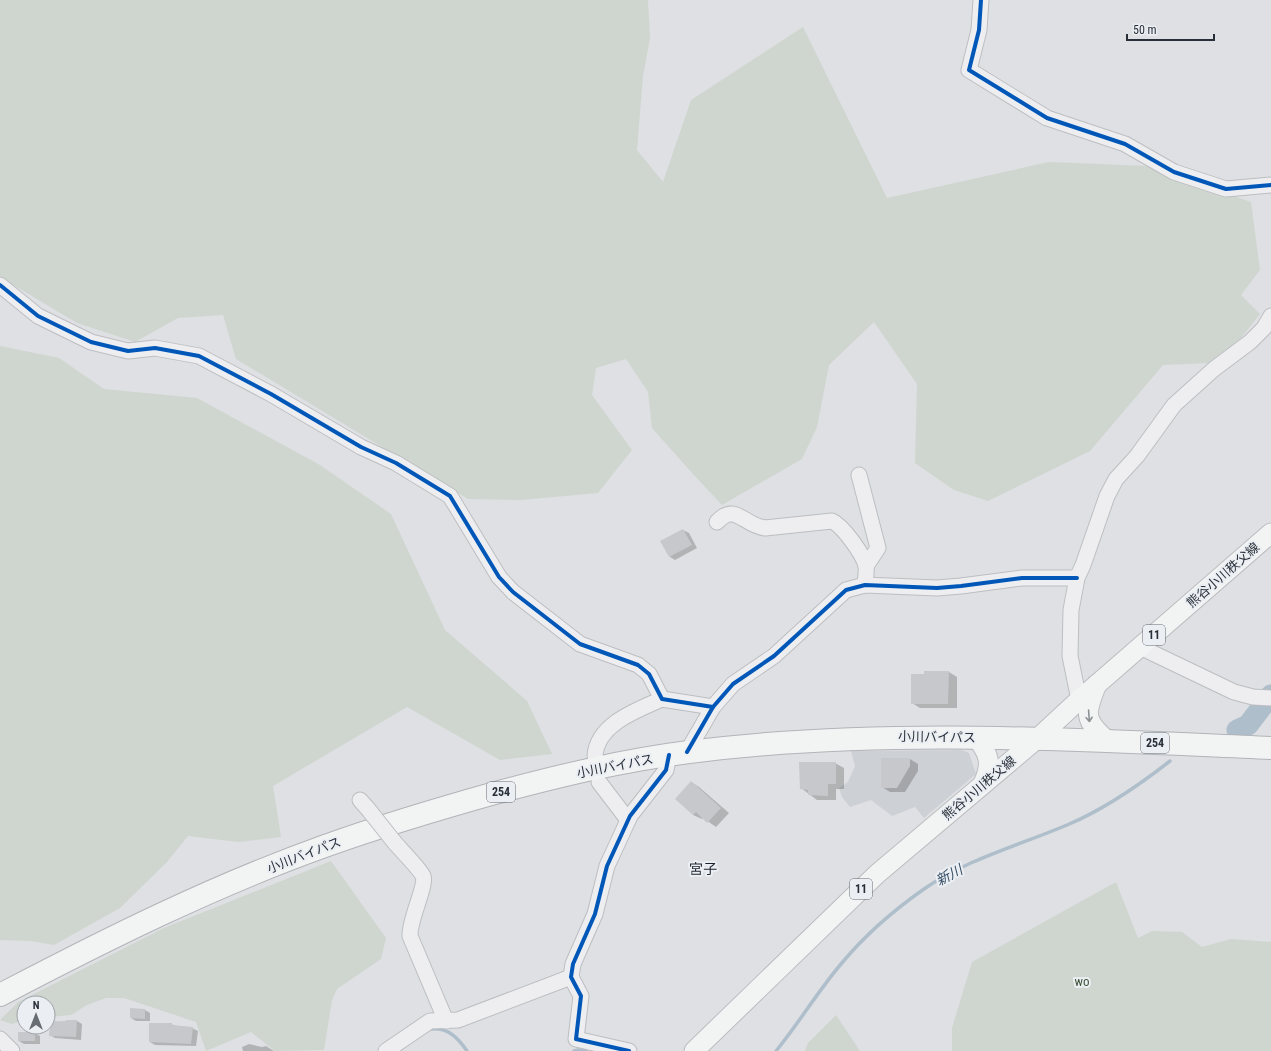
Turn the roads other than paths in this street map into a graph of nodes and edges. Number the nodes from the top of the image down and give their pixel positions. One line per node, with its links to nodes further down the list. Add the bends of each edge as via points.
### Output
1 (981, 0): 2 (street, via 979,30 969,70 1046,118 1125,144 1174,172 1226,189)
2 (1271, 185)
3 (0, 285): 14 (street, via 38,316 91,342 128,351 155,348 199,356 271,394 361,447 396,463 450,496 499,577 513,592 580,644 638,665 649,674)
4 (1271, 316): 9 (street, via 1264,328 1250,342 1214,369 1174,406 1137,456 1116,479 1107,496)
5 (859, 475): 8 (street, via 878,548)
6 (717, 522): 8 (street, via 724,514 731,513 756,527 765,528 832,521 848,535)
7 (1271, 533): 11 (main road, 熊谷小川秩父線 / 11)
8 (866, 566): 10 (street)
9 (1077, 578): 10 (street, via 1022,578 937,588); 15 (street, via 1071,610 1070,656)
10 (865, 585): 16 (street, via 846,590 774,656 733,684)
11 (1140, 647): 12 (main road, 熊谷小川秩父線 / 11); 13 (street, via 1234,692)
12 (1097, 684): 15 (main road, 熊谷小川秩父線 / 11); 19 (main road, one-way to 19, via 1089,702 1089,722 1093,729)
13 (1271, 698)
14 (662, 699): 16 (street); 22 (street, via 611,727 598,740)
15 (1079, 700): 18 (main road, 熊谷小川秩父線 / 11)
16 (713, 707): 21 (street)
17 (976, 737): 18 (highway, 小川バイパス / 254); 21 (highway, 小川バイパス / 254, via 808,740); 24 (main road, via 987,753 989,761)
18 (1038, 738): 19 (highway, 小川バイパス / 254); 24 (main road, 熊谷小川秩父線 / 11)
19 (1108, 741): 20 (highway, 小川バイパス / 254)
20 (1271, 748)
21 (678, 754): 26 (street); 28 (highway, 小川バイパス / 254, via 598,768 526,785 438,809 322,847 176,908)
22 (595, 756)
23 (599, 782): 26 (street)
24 (983, 784): 34 (main road, 熊谷小川秩父線 / 11, via 877,874)
25 (364, 804): 29 (street, bridge, via 423,876 424,885 409,926 410,936)
26 (628, 820): 27 (street, via 607,866 595,914 573,964)
27 (571, 977): 29 (street, via 471,1016); 33 (street, via 580,996 576,1039)
28 (0, 995)
29 (446, 1020): 32 (street, via 430,1021)
30 (0, 1039): 31 (street)
31 (12, 1051)
32 (386, 1051)
33 (629, 1051)
34 (694, 1051)

